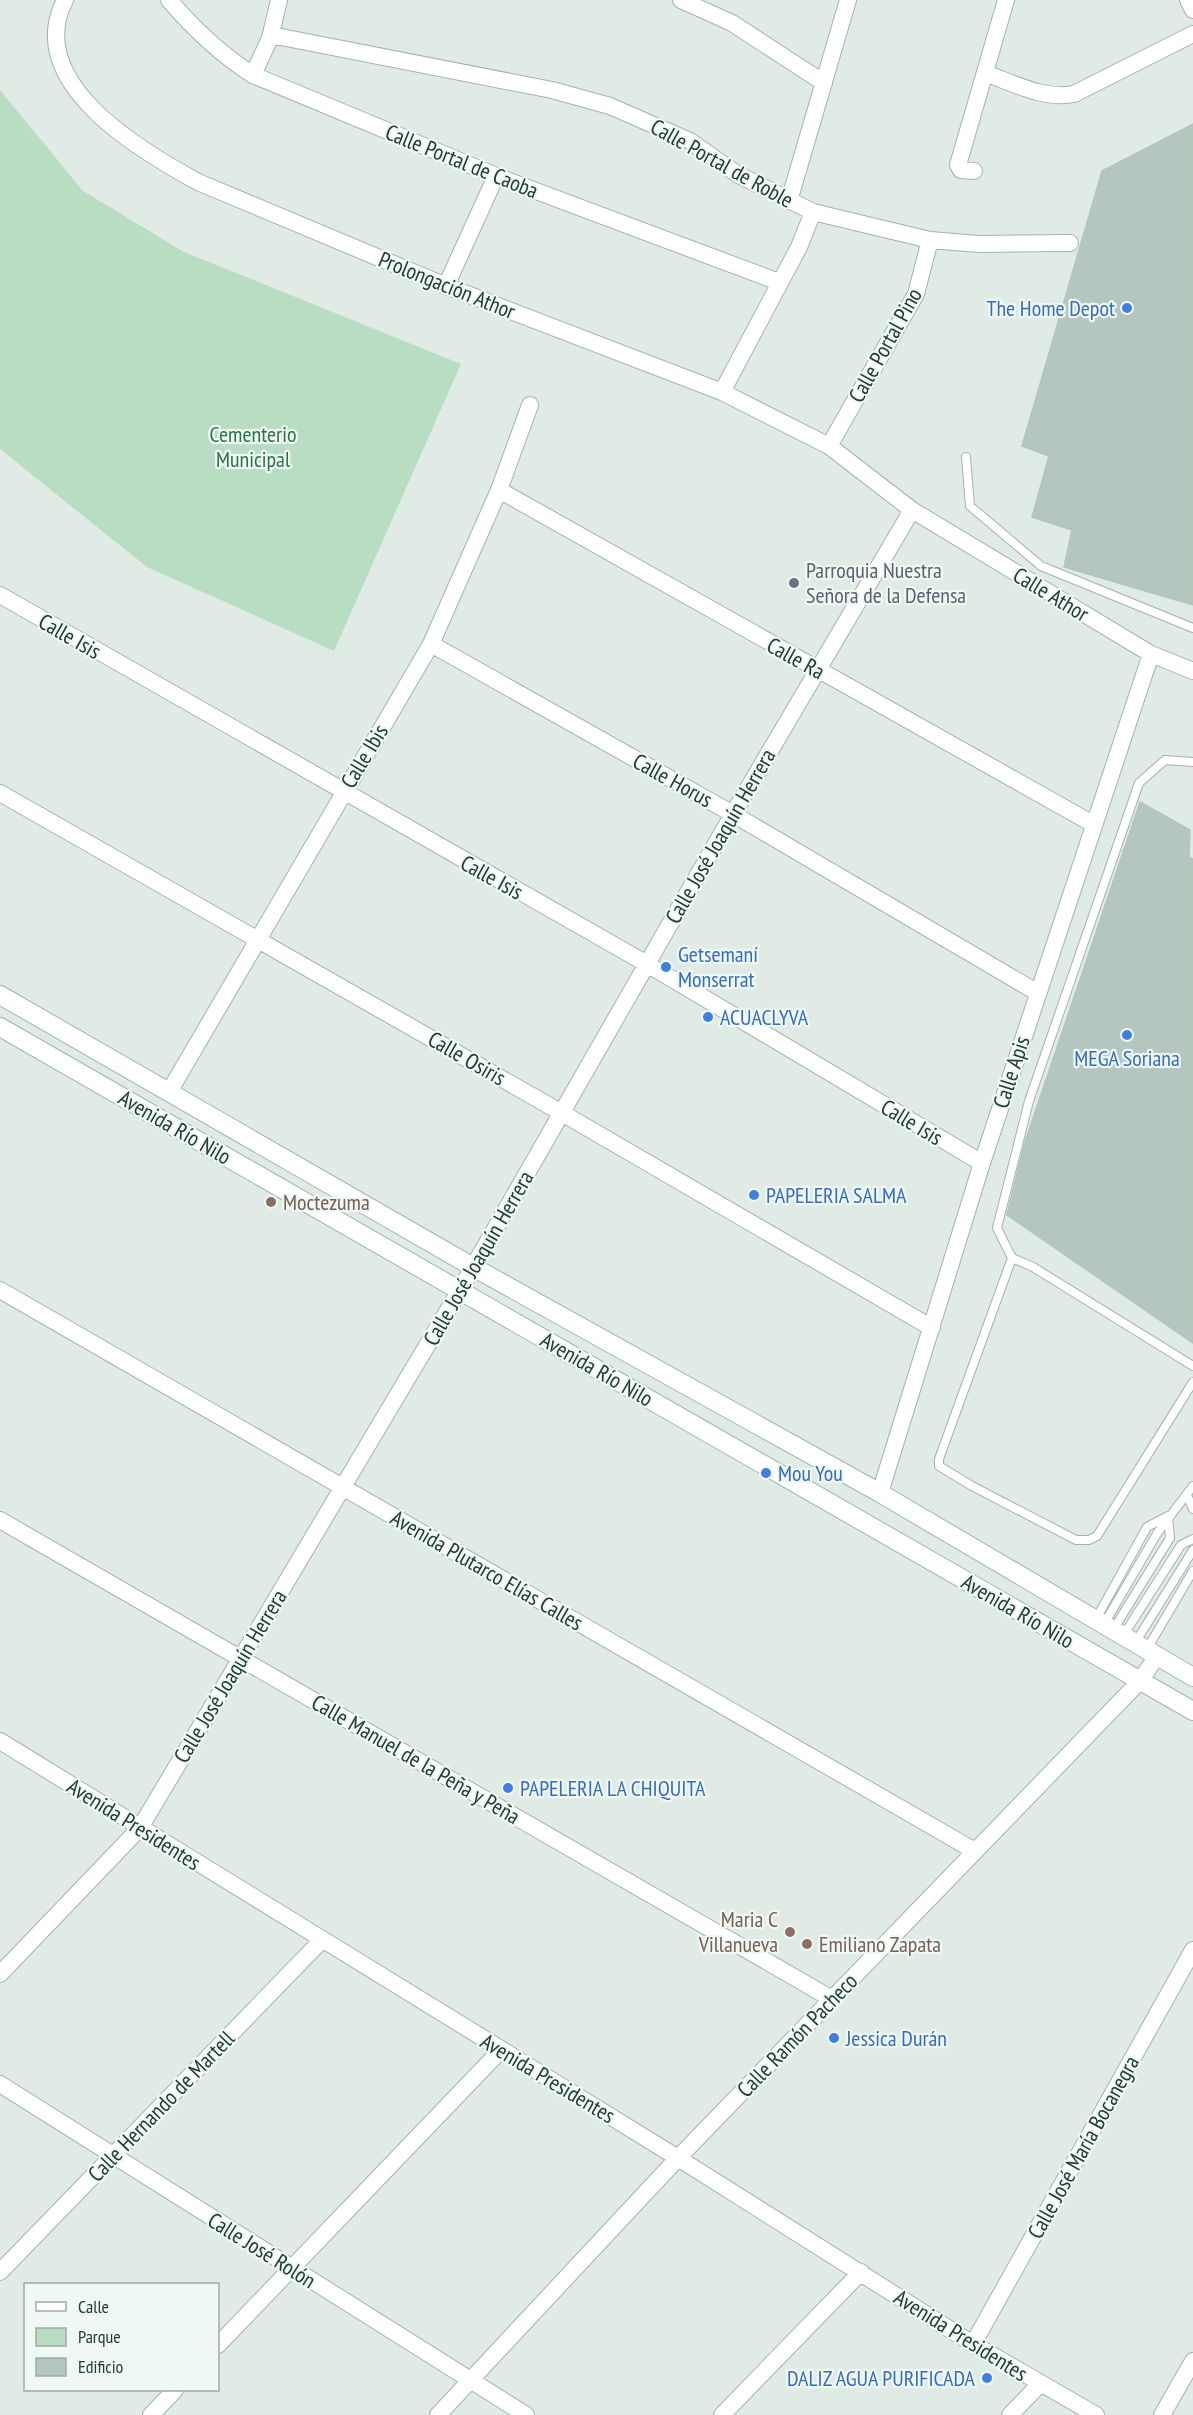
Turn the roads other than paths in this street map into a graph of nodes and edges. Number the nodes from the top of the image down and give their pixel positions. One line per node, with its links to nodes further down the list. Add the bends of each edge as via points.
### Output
1 (65, 0): 21 (street, Prolongación Athor, via 56,27 59,60 91,107 122,136 198,182)
2 (169, 0): 12 (street, Calle Portal de Caoba, via 198,33)
3 (279, 0): 10 (street)
4 (681, 0): 13 (street, via 732,23)
5 (848, 0): 13 (street)
6 (1006, 0): 11 (street)
7 (1188, 0): 8 (street)
8 (1193, 10)
9 (1193, 34): 11 (street, via 1074,94 1050,96)
10 (271, 35): 12 (street); 16 (street, Calle Portal de Roble, via 552,90 610,106 690,141 737,174)
11 (985, 73): 14 (street, via 958,167)
12 (253, 75): 15 (street, Calle Portal de Caoba)
13 (824, 83): 16 (street)
14 (974, 171)
15 (496, 176): 20 (street, Calle Portal de Caoba); 21 (street)
16 (789, 201): 17 (street, Calle Portal de Roble)
17 (813, 212): 18 (street, Calle Portal de Roble); 20 (street)
18 (930, 240): 19 (street, Calle Portal de Roble); 24 (street, Calle Portal Pino, via 916,294)
19 (1070, 243)
20 (779, 282): 22 (street)
21 (447, 286): 22 (street, Prolongación Athor)
22 (722, 392): 24 (street, Prolongación Athor)
23 (530, 405): 26 (street, Calle Ibis)
24 (829, 446): 27 (street, Prolongación Athor)
25 (966, 457): 29 (lane, via 970,506 1041,566)
26 (500, 490): 30 (street, Calle Ibis); 32 (street, Calle Ra)
27 (912, 510): 31 (street, Calle Athor); 32 (street, Calle José Joaquín Herrera)
28 (0, 596): 35 (street, Calle Isis)
29 (1193, 628)
30 (431, 644): 35 (street, Calle Ibis); 37 (street, Calle Horus)
31 (1151, 654): 33 (street, Calle Athor); 38 (street, Calle Apis)
32 (817, 670): 37 (street, Calle José Joaquín Herrera); 38 (street, Calle Ra)
33 (1193, 671)
34 (1193, 762): 47 (lane, via 1165,760 1139,783 1029,1101 996,1228)
35 (343, 792): 39 (street, Calle Ibis); 40 (street, Calle Isis)
36 (0, 793): 39 (street, Calle Osiris)
37 (733, 814): 40 (street, Calle José Joaquín Herrera); 41 (street, Calle Horus)
38 (1093, 824): 41 (street, Calle Apis)
39 (258, 939): 44 (street, Calle Ibis); 45 (street, Calle Osiris)
40 (647, 964): 45 (street, Calle José Joaquín Herrera); 46 (street, Calle Isis)
41 (1038, 993): 46 (street, Calle Apis)
42 (0, 995): 44 (main road, Avenida Río Nilo)
43 (0, 1027): 50 (main road, Avenida Río Nilo)
44 (169, 1092): 48 (main road, Avenida Río Nilo)
45 (562, 1113): 48 (street, Calle José Joaquín Herrera); 51 (street, Calle Osiris)
46 (982, 1163): 51 (street, Calle Apis)
47 (1012, 1258): 52 (lane, via 1034,1267); 53 (lane, via 939,1459 941,1469 1076,1540 1089,1540 1097,1536)
48 (473, 1267): 50 (street, Calle José Joaquín Herrera); 56 (main road, Avenida Río Nilo)
49 (0, 1290): 55 (street, Avenida Plutarco Elías Calles)
50 (460, 1290): 55 (street, Calle José Joaquín Herrera); 67 (main road, Avenida Río Nilo)
51 (932, 1328): 56 (street, Calle Apis)
52 (1193, 1366)
53 (1193, 1382)
54 (1193, 1486): 57 (lane)
55 (343, 1487): 65 (street, Calle José Joaquín Herrera); 71 (street, Avenida Plutarco Elías Calles)
56 (880, 1493): 64 (main road, Avenida Río Nilo)
57 (1187, 1495): 58 (lane); 59 (lane)
58 (1193, 1509)
59 (1168, 1516): 64 (lane); 64 (lane, via 1170,1538)
60 (0, 1520): 65 (street, Calle Manuel de la Peña y Peña)
61 (1193, 1539): 64 (lane, via 1180,1545)
62 (1193, 1550): 64 (lane)
63 (1193, 1571): 64 (lane)
64 (1125, 1637): 66 (main road, Avenida Río Nilo); 67 (street, Calle Ramón Pacheco)
65 (241, 1659): 70 (street, Calle José Joaquín Herrera); 75 (street, Calle Manuel de la Peña y Peña)
66 (1193, 1677)
67 (1140, 1681): 68 (main road, Avenida Río Nilo); 71 (street, Calle Ramón Pacheco)
68 (1193, 1711)
69 (0, 1741): 70 (street, Avenida Presidentes)
70 (140, 1828): 72 (street, Avenida Presidentes); 74 (street, Calle José Joaquín Herrera)
71 (975, 1851): 75 (street, Calle Ramón Pacheco)
72 (322, 1940): 76 (street, Avenida Presidentes); 78 (street, Calle Hernando de Martell)
73 (1193, 1950): 84 (street, Calle José María Bocanegra)
74 (0, 1974)
75 (832, 1999): 79 (street, Calle Ramón Pacheco)
76 (501, 2050): 79 (street, Avenida Presidentes); 80 (street)
77 (0, 2084): 78 (street, Calle José Rolón)
78 (113, 2156): 80 (street, Calle José Rolón); 81 (street, Calle Hernando de Martell)
79 (678, 2158): 82 (street, Avenida Presidentes); 86 (street, Calle Ramón Pacheco)
80 (291, 2268): 83 (street); 86 (street, Calle José Rolón)
81 (0, 2272)
82 (861, 2272): 84 (street, Avenida Presidentes); 92 (street)
83 (219, 2344)
84 (974, 2344): 87 (street, Avenida Presidentes)
85 (1193, 2361): 95 (street)
86 (470, 2380): 90 (street, Calle Ramón Pacheco); 91 (street, Calle José Rolón)
87 (1040, 2384): 93 (street); 94 (street, Avenida Presidentes)
88 (174, 2391): 89 (street)
89 (151, 2415)
90 (438, 2415)
91 (526, 2415)
92 (722, 2415)
93 (1010, 2415)
94 (1096, 2415)
95 (1162, 2415)

